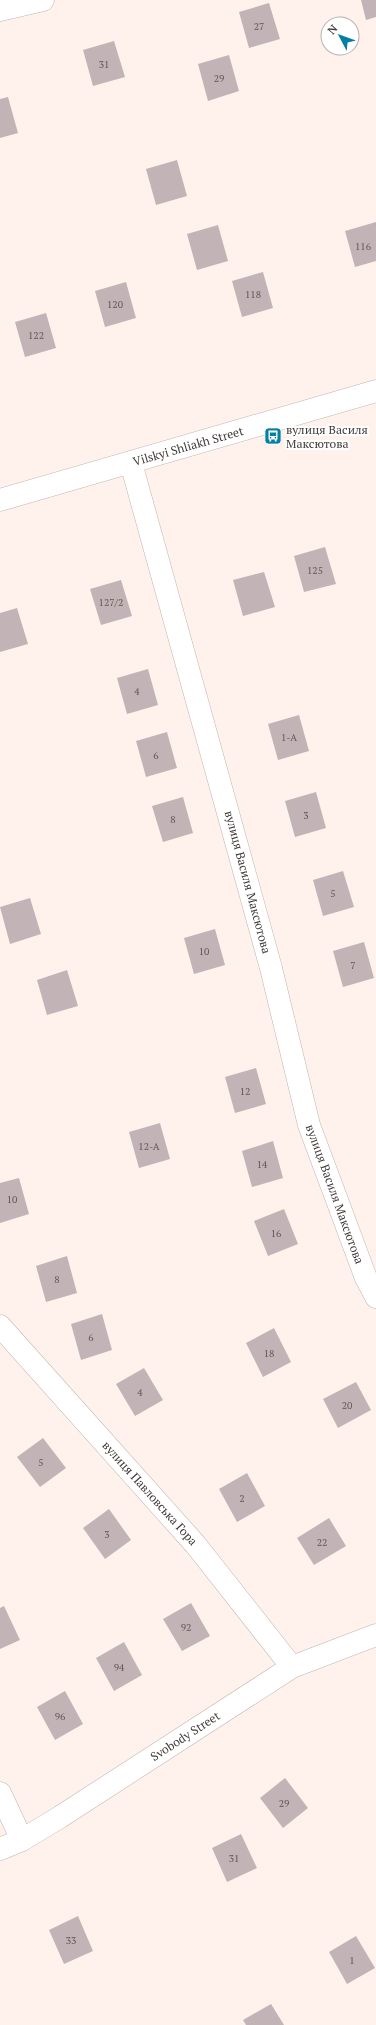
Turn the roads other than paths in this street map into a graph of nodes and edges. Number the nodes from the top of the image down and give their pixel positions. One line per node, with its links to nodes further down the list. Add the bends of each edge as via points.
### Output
1 (43, 0): 2 (street)
2 (0, 10)
3 (376, 391): 4 (street, Vilskyi Shliakh Street)
4 (132, 463): 5 (street, Vilskyi Shliakh Street); 6 (street, вулиця Василя Максютова, via 271,968 309,1125 366,1278)
5 (0, 500)
6 (376, 1297)
7 (0, 1326): 9 (street, вулиця Павловська Гора, via 195,1544)
8 (376, 1635): 9 (street, Svobody Street)
9 (292, 1668): 11 (street, Svobody Street)
10 (0, 1794): 11 (street)
11 (22, 1840): 12 (street, Svobody Street)
12 (0, 1849)

